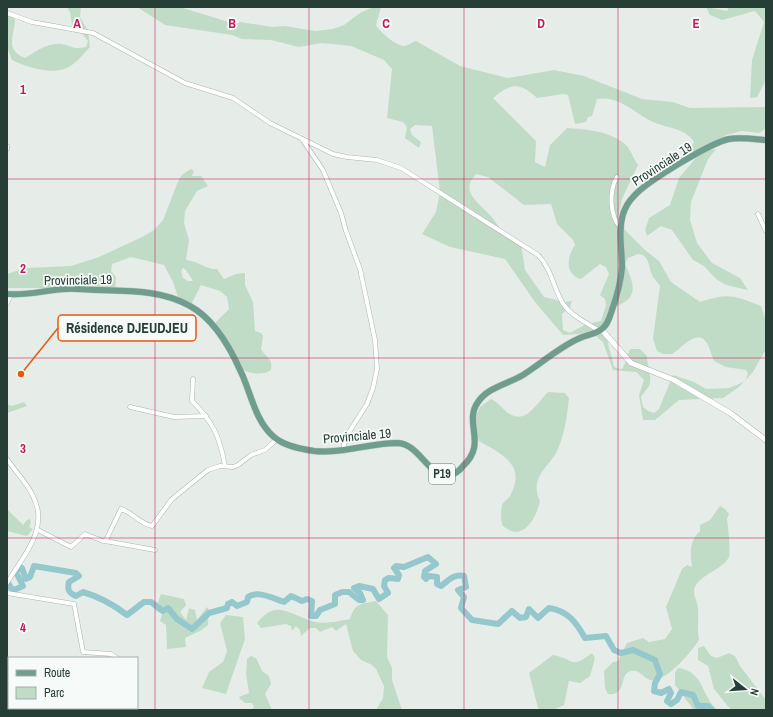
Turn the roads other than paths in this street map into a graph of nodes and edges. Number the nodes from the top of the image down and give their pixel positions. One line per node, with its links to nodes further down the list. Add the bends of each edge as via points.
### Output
1 (7, 13): 2 (street, via 32,22 93,32 185,83 233,98 270,123)
2 (301, 137): 12 (street, via 340,156 377,160 401,168 532,250 548,267 567,309); 18 (street, via 323,170 341,213 360,269 375,340 377,369 373,388 367,404 344,440)
3 (766, 140): 8 (main road, Provinciale 19, via 730,139 710,146 684,161 634,196 624,213)
4 (7, 146): 5 (street)
5 (7, 149)
6 (617, 176): 8 (street, via 611,192 615,216)
7 (758, 214): 9 (street)
8 (621, 228): 12 (main road, Provinciale 19, via 620,278 609,320)
9 (766, 231)
10 (9, 295): 11 (street); 16 (main road, Provinciale 19 / P19, via 68,289 128,291 163,296 191,306 218,331 241,372 265,428)
11 (7, 303)
12 (601, 331): 17 (street, via 631,363 663,374 681,384 730,413); 18 (main road, Provinciale 19 / P19, via 551,354 520,376 483,396 473,413 476,443 474,449 466,464 455,473 444,475 435,471 405,444)
13 (193, 379): 15 (street, via 192,401)
14 (130, 407): 15 (street, via 174,417)
15 (206, 416): 20 (street, via 221,443)
16 (276, 440): 18 (main road, Provinciale 19 / P19, via 314,451); 20 (street, via 265,450 251,454 233,467)
17 (766, 440)
18 (344, 450)
19 (7, 459): 21 (street, via 34,498)
20 (225, 466): 22 (street, via 208,470 172,499 152,526 144,524 130,512 121,509)
21 (38, 530): 22 (street, via 72,547 85,534); 24 (street)
22 (105, 541): 23 (street)
23 (155, 550)
24 (7, 583)
25 (7, 593): 26 (street, via 74,604 83,652 111,654)
26 (116, 657)

